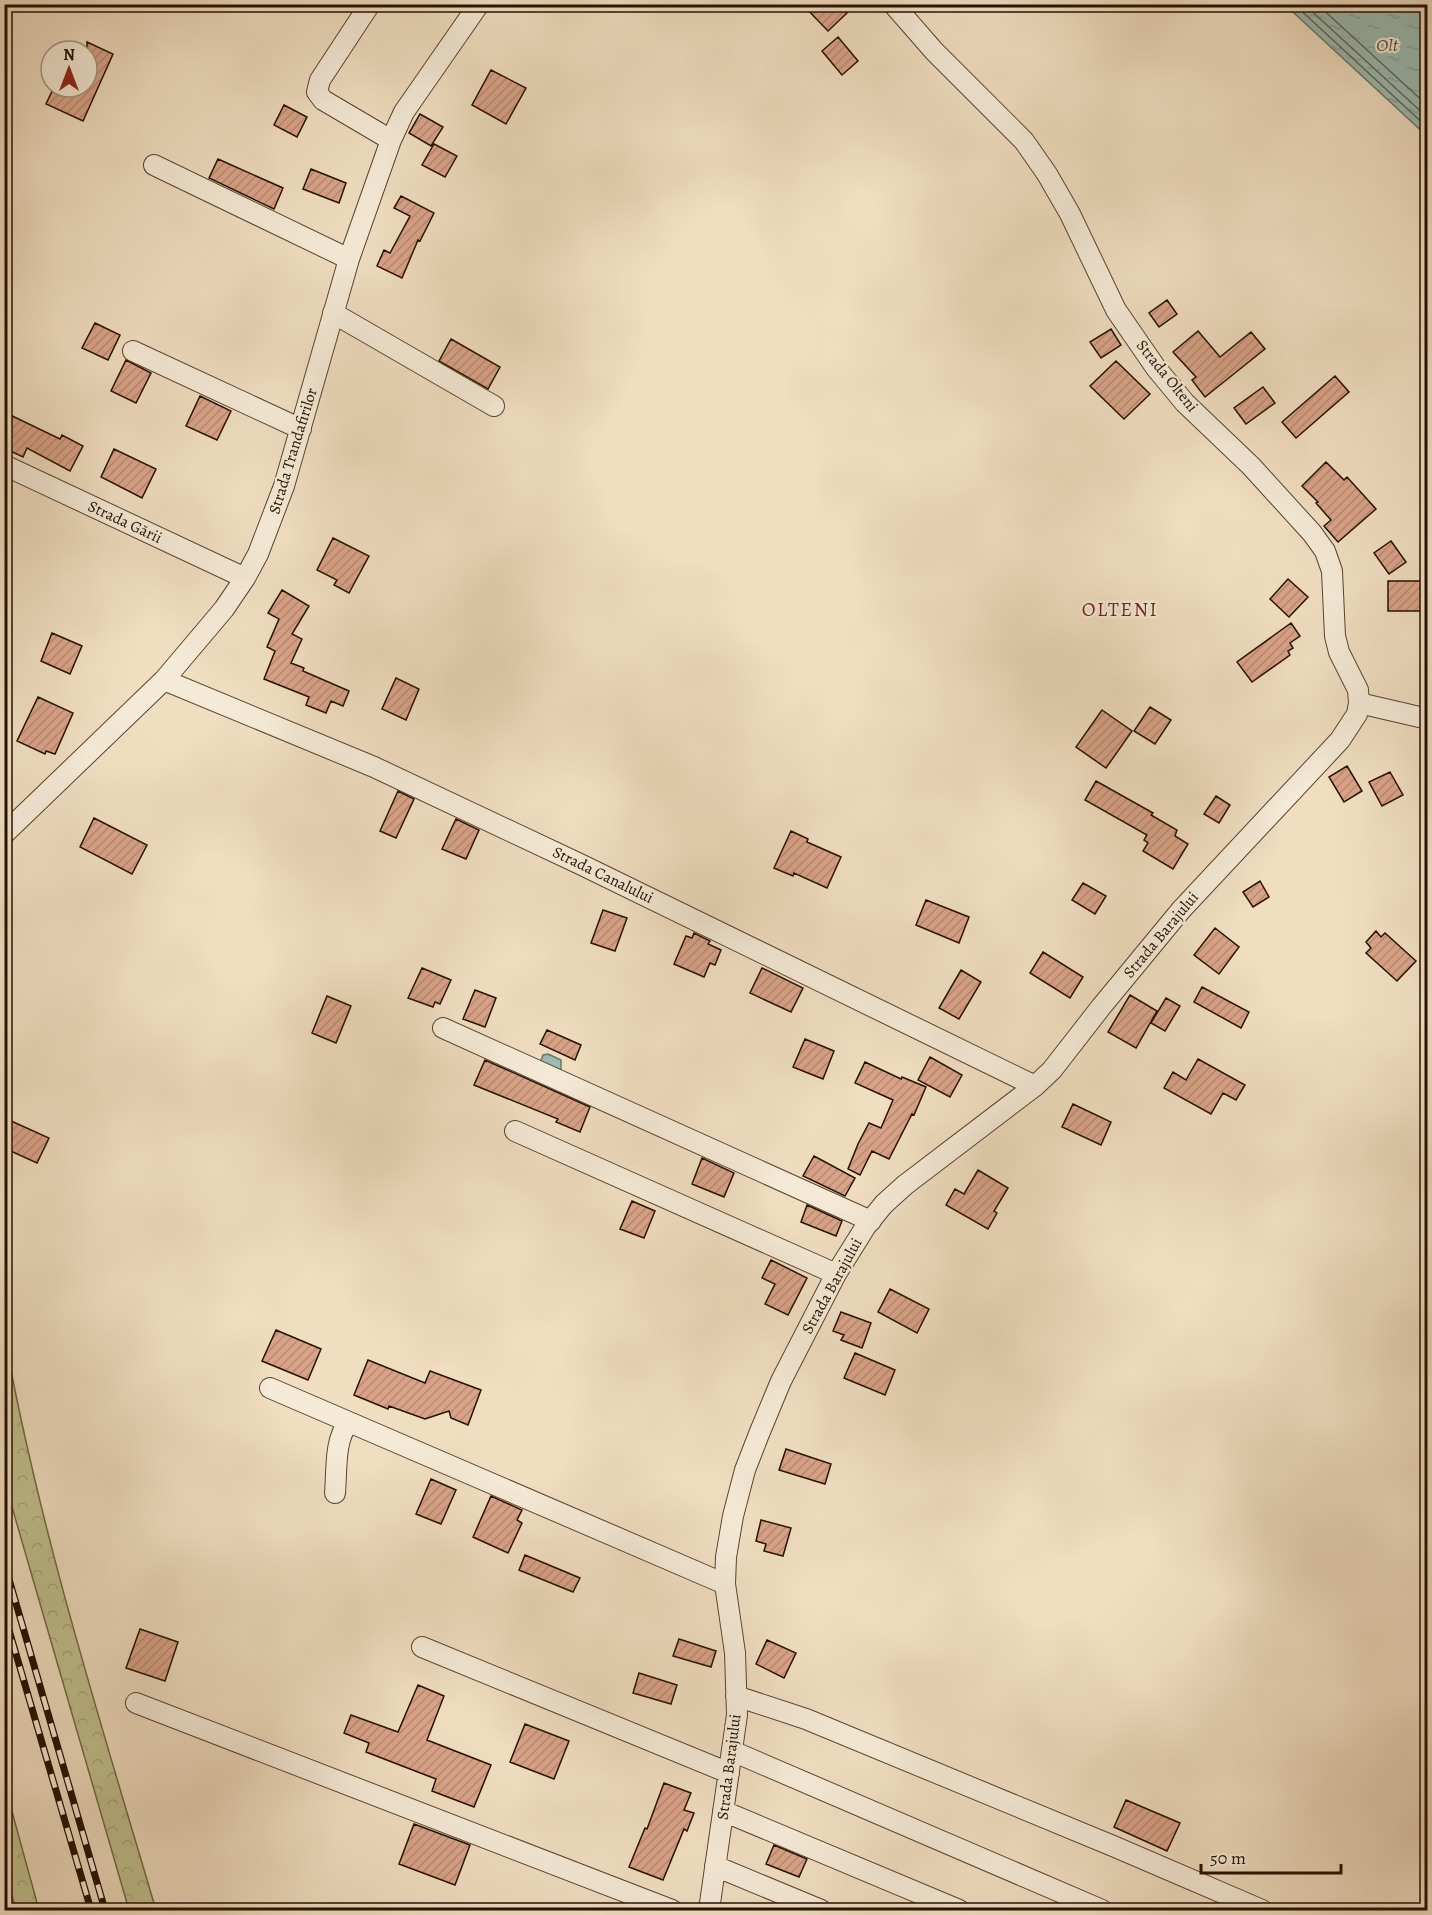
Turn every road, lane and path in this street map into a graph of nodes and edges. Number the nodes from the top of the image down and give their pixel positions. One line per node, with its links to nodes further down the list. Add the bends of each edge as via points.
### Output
1 (370, 4): 4 (street, via 320,80 317,92 323,100)
2 (479, 4): 4 (street, Strada Trandafirilor, via 404,112)
3 (893, 4): 14 (street, Strada Olteni, via 1024,141 1070,214 1116,310 1156,368 1185,403 1251,466 1325,551 1332,571 1335,636 1358,690)
4 (391, 140): 6 (street, Strada Trandafirilor)
5 (154, 165): 6 (street)
6 (349, 259): 7 (street, Strada Trandafirilor)
7 (333, 313): 9 (street); 10 (street, Strada Trandafirilor)
8 (133, 351): 10 (street)
9 (494, 406)
10 (301, 429): 12 (street, Strada Trandafirilor, via 268,529)
11 (4, 465): 12 (street, Strada Gării)
12 (245, 579): 13 (street, Strada Trandafirilor)
13 (164, 680): 16 (street, Strada Trandafirilor); 18 (street, Strada Canalului, via 385,771)
14 (1359, 704): 15 (street); 18 (street, Strada Barajului, via 1340,740 1181,910)
15 (1428, 719)
16 (4, 834)
17 (443, 1028): 20 (street)
18 (1035, 1086): 20 (street, Strada Barajului, via 905,1185)
19 (515, 1131): 21 (street)
20 (871, 1221): 21 (street, Strada Barajului)
21 (836, 1274): 25 (street, Strada Barajului, via 782,1381 745,1470 733,1516)
22 (270, 1388): 23 (street)
23 (349, 1422): 24 (street, via 339,1444); 25 (street)
24 (335, 1493)
25 (725, 1584): 27 (street, Strada Barajului, via 735,1653)
26 (422, 1647): 30 (street)
27 (736, 1696): 29 (street, Strada Barajului); 38 (street, via 828,1728)
28 (136, 1703): 33 (street)
29 (732, 1750): 30 (street, Strada Barajului); 37 (street)
30 (729, 1773): 31 (street, Strada Barajului)
31 (723, 1811): 32 (street, Strada Barajului); 36 (street)
32 (716, 1866): 34 (street, Strada Barajului); 35 (street)
33 (672, 1911)
34 (709, 1911)
35 (821, 1911)
36 (959, 1911)
37 (1102, 1911)
38 (1262, 1911)

